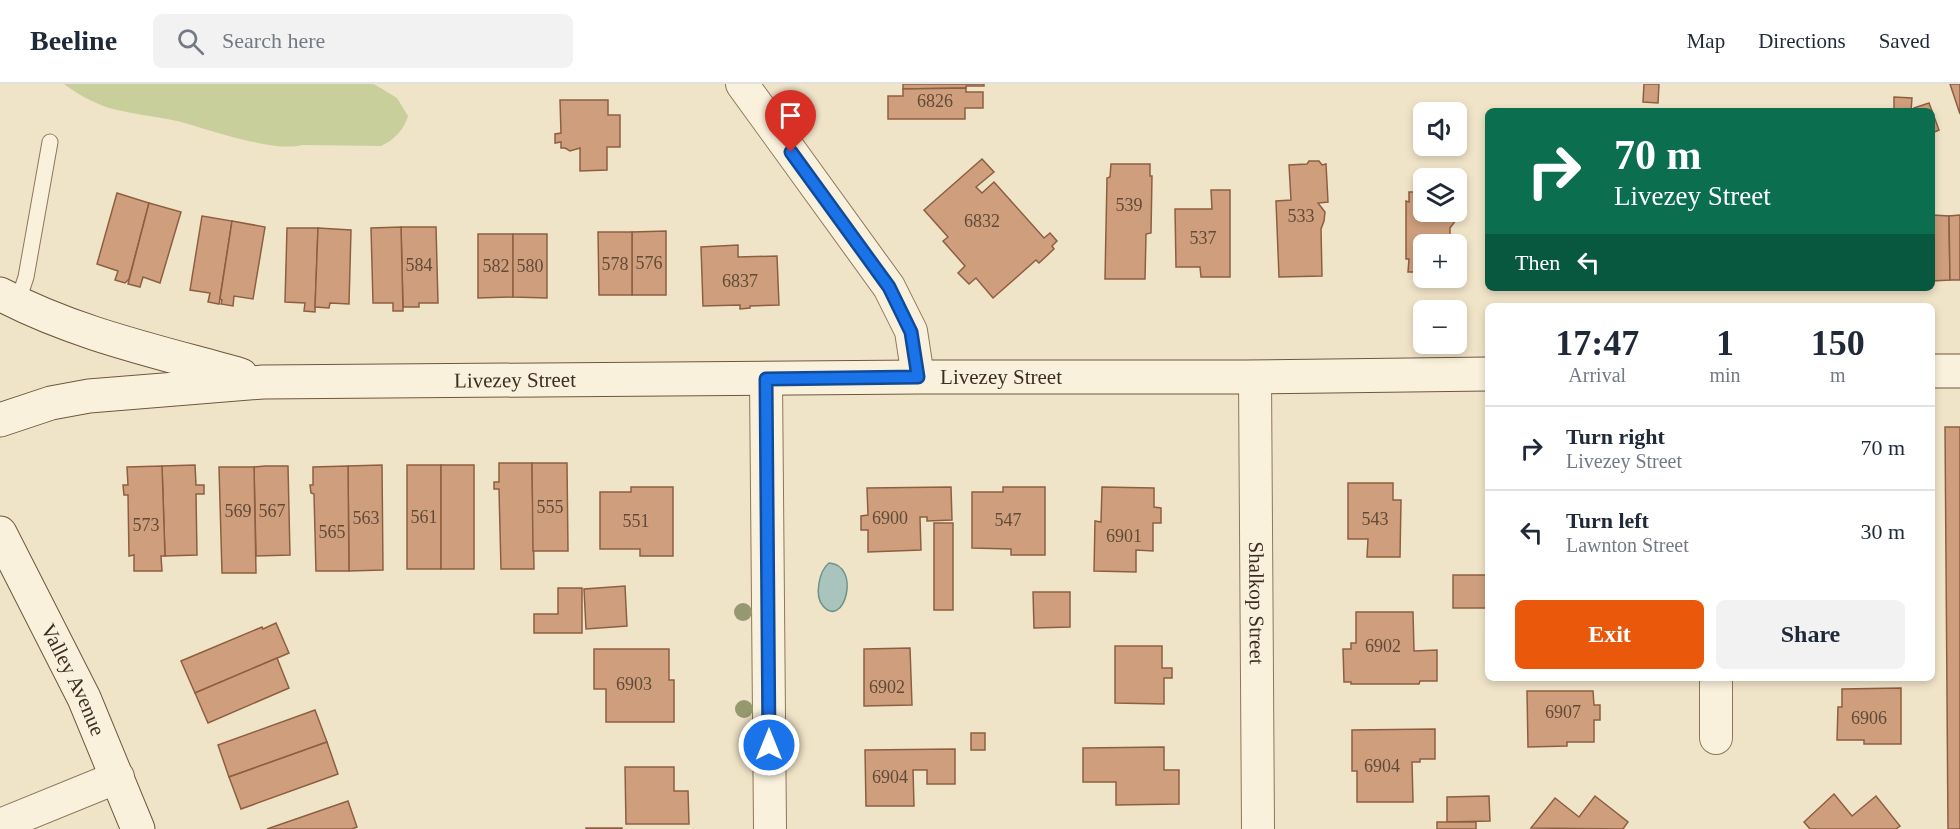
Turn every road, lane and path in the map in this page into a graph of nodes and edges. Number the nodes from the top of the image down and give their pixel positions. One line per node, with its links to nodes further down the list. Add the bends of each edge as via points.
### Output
1 (742, 84): 7 (street, via 889,287 911,332)
2 (50, 142): 3 (lane, via 26,277)
3 (9, 299): 10 (street, Livezey Street, via 80,329)
4 (1935, 371): 5 (street)
5 (1960, 371)
6 (1485, 374): 8 (street, Livezey Street)
7 (918, 377): 8 (street, Livezey Street); 9 (street, Livezey Street)
8 (1255, 377): 19 (street, Shalkop Street)
9 (766, 379): 10 (street, Livezey Street); 18 (street)
10 (263, 382): 11 (street, Livezey Street, via 89,396 51,403)
11 (0, 420)
12 (0, 533): 15 (street, Valley Avenue, via 84,698)
13 (1716, 681): 14 (street)
14 (1716, 738)
15 (118, 777): 16 (street); 17 (street, Valley Avenue)
16 (0, 825)
17 (138, 829)
18 (770, 829)
19 (1258, 829)

